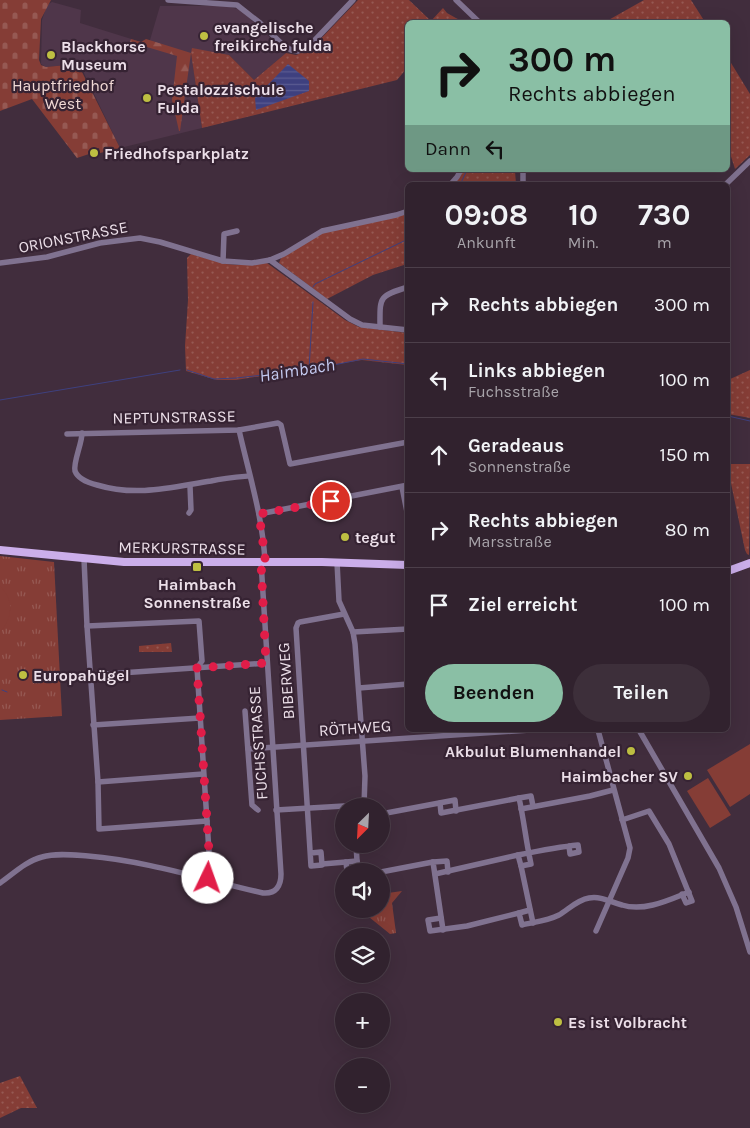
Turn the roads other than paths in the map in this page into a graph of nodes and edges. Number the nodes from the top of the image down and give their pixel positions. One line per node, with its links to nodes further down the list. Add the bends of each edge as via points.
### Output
1 (168, 0): 2 (street, via 237,5 282,44 298,51 314,41)
2 (353, 0)
3 (456, 0): 4 (street)
4 (478, 20)
5 (750, 160): 6 (street)
6 (728, 182)
7 (405, 212): 9 (street, ORIONSTRASSE, via 322,231)
8 (237, 231): 10 (street, via 224,234)
9 (270, 260): 10 (street, ORIONSTRASSE, via 252,263); 13 (street, via 350,319 362,325)
10 (222, 261): 11 (street, ORIONSTRASSE, via 140,238)
11 (0, 263)
12 (405, 288): 13 (street, via 384,296 380,305)
13 (380, 327): 14 (street)
14 (405, 330)
15 (239, 430): 16 (street, NEPTUNSTRASSE); 18 (street, NEPTUNSTRASSE, via 280,424 290,464); 19 (street, FUCHSSTRASSE)
16 (82, 433): 17 (street, NEPTUNSTRASSE); 20 (street, via 75,466 78,475 90,483 119,490 144,491)
17 (67, 434)
18 (405, 443)
19 (249, 476): 20 (street); 23 (street, FUCHSSTRASSE)
20 (190, 486): 22 (street)
21 (405, 486): 23 (street)
22 (189, 512)
23 (259, 514): 26 (street, FUCHSSTRASSE)
24 (0, 550): 25 (main road, MERKURSTRASSE)
25 (80, 558): 26 (main road, MERKURSTRASSE); 32 (street)
26 (263, 562): 27 (main road, MERKURSTRASSE); 35 (street, FUCHSSTRASSE)
27 (336, 562): 29 (main road, MERKURSTRASSE); 31 (street, via 338,595)
28 (750, 563): 30 (main road)
29 (405, 565)
30 (730, 570)
31 (344, 614): 34 (street); 47 (street, BIBERWEG, via 300,622 296,626)
32 (87, 626): 36 (street, via 199,620 202,662); 37 (street)
33 (405, 629): 34 (street)
34 (353, 632): 39 (street)
35 (266, 663): 36 (street); 48 (street, FUCHSSTRASSE)
36 (197, 668): 37 (street); 41 (street)
37 (91, 676): 42 (street)
38 (405, 684): 39 (street)
39 (359, 688): 46 (street)
40 (245, 712): 49 (street)
41 (200, 718): 42 (street); 50 (street)
42 (94, 725): 51 (street)
43 (499, 732): 46 (street, RÖTHWEG)
44 (598, 732): 52 (street)
45 (640, 732): 88 (street, via 719,868)
46 (362, 741): 47 (street, RÖTHWEG); 53 (street)
47 (304, 745): 48 (street, RÖTHWEG); 58 (street, BIBERWEG)
48 (272, 747): 49 (street, RÖTHWEG); 61 (street, FUCHSSTRASSE)
49 (248, 749): 60 (street, via 252,806)
50 (203, 774): 51 (street); 65 (street)
51 (98, 782): 65 (street, via 99,829)
52 (613, 790): 56 (street); 64 (street)
53 (364, 798)
54 (519, 798): 56 (street, via 531,796); 59 (street); 62 (street)
55 (440, 803): 62 (street, via 441,813); 62 (street, via 455,800); 63 (street)
56 (533, 806): 59 (street)
57 (335, 807): 58 (street)
58 (307, 808): 61 (street); 67 (street, BIBERWEG)
59 (521, 809): 69 (street)
60 (258, 810)
61 (276, 810): 79 (street, FUCHSSTRASSE, via 281,878 276,890 263,893)
62 (456, 811)
63 (390, 812)
64 (622, 820): 81 (street, via 630,848); 81 (street, via 649,811 669,844 686,893 654,905 637,907)
65 (207, 821): 79 (street)
66 (569, 846): 69 (street)
67 (311, 853): 74 (street, via 321,852); 74 (street, via 312,866)
68 (357, 853): 71 (street)
69 (528, 853): 70 (street); 75 (street, via 531,864)
70 (518, 855): 75 (street); 77 (street)
71 (357, 861): 72 (street)
72 (346, 862): 74 (street)
73 (433, 862): 76 (street); 77 (street, via 447,861); 78 (street)
74 (322, 864)
75 (521, 866): 82 (street)
76 (390, 870)
77 (448, 872): 78 (street)
78 (435, 874): 84 (street)
79 (208, 878): 80 (street, via 124,861 56,855 36,859)
80 (0, 883)
81 (609, 900): 85 (street, via 584,899 554,917); 87 (street)
82 (530, 910): 83 (street); 85 (street)
83 (519, 913): 85 (street, via 522,925); 86 (street)
84 (441, 918): 86 (street); 86 (street, via 428,920 430,931)
85 (533, 923)
86 (443, 930)
87 (596, 931)
88 (750, 952)

